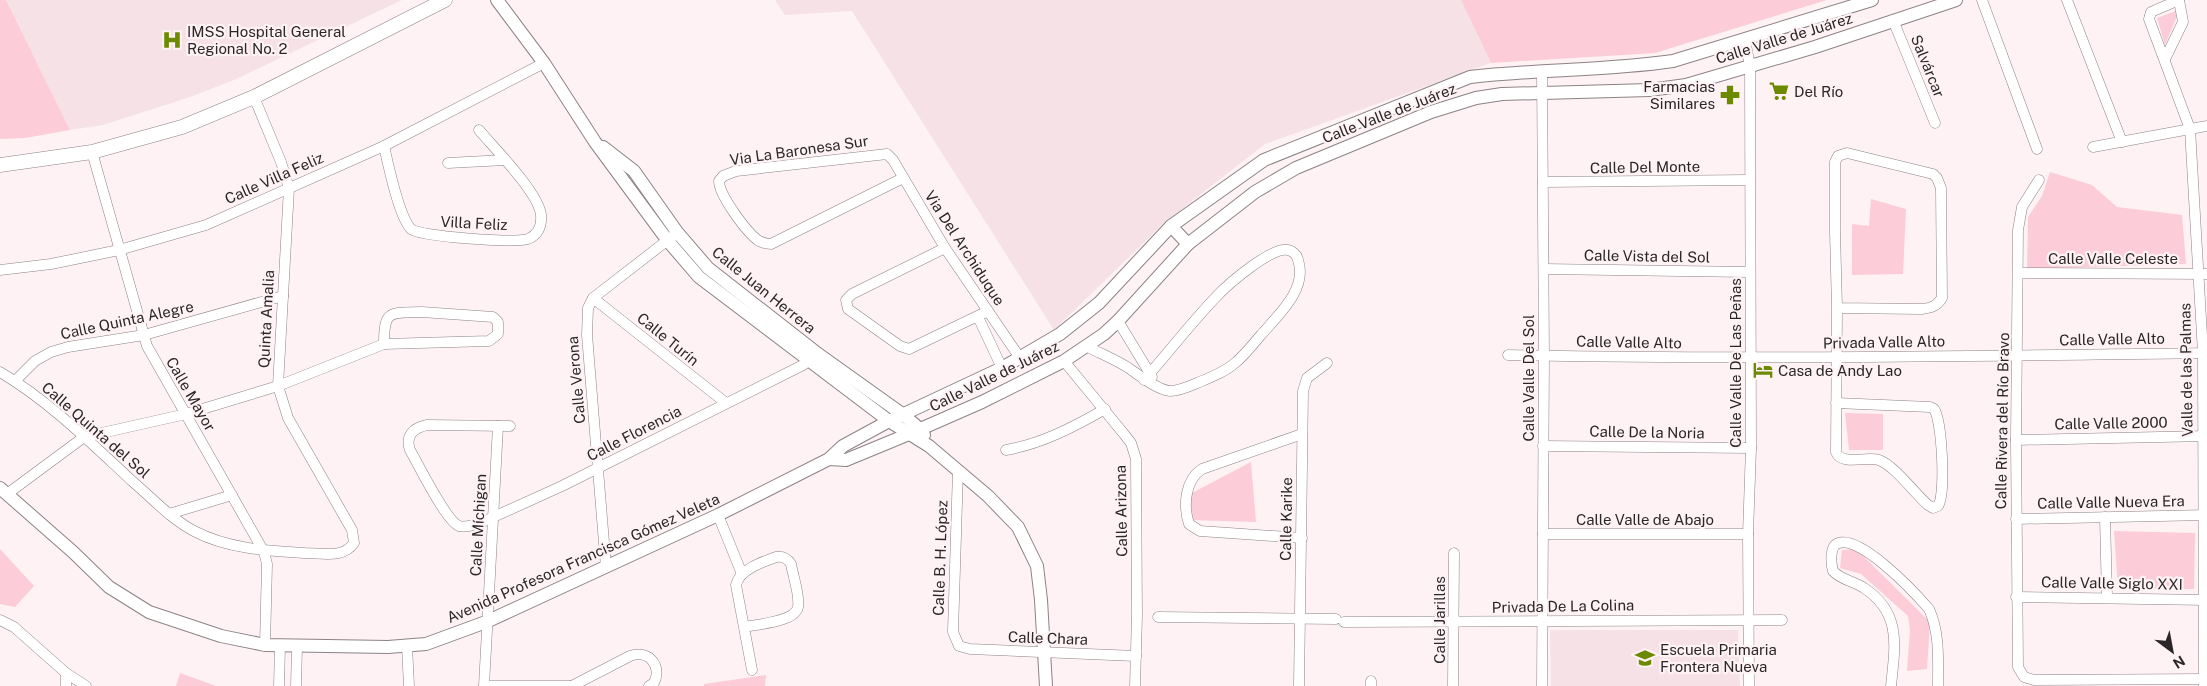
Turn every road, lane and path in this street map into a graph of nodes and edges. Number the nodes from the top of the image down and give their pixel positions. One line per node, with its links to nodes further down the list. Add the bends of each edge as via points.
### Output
1 (445, 0): 17 (main road)
2 (497, 0): 12 (street, Calle Juan Herrera)
3 (1872, 0): 10 (street, Calle Valle de Juárez)
4 (1956, 0): 8 (street, Calle Valle de Juárez)
5 (1982, 0): 27 (street)
6 (2066, 0): 24 (street)
7 (2179, 0): 11 (street, Valle de las Palmas, via 2183,22); 11 (street, Valle de las Palmas, via 2149,15)
8 (1937, 3): 9 (street, Calle Valle de Juárez)
9 (1893, 20): 13 (street, Calle Valle de Juárez); 19 (street, Salvárcar)
10 (1744, 40): 13 (street, Calle Valle De Las Peñas); 14 (street, Calle Valle de Juárez, via 1672,61 1640,66)
11 (2164, 59): 21 (street, Valle de las Palmas)
12 (544, 63): 23 (street, Calle Juan Herrera); 25 (street, Calle Villa Feliz)
13 (1750, 66): 16 (street, Calle Valle de Juárez, via 1668,88); 34 (street, Calle Valle De Las Peñas)
14 (1542, 71): 15 (street, Calle Valle de Juárez); 16 (street, Calle Valle Del Sol)
15 (1470, 78): 18 (street); 38 (street, Calle Valle de Juárez, via 1264,160)
16 (1542, 94): 18 (street, Calle Valle de Juárez); 36 (street, Calle Valle Del Sol)
17 (254, 97): 28 (main road, via 182,127); 37 (street, Quinta Amalia)
18 (1476, 98): 41 (street, Calle Valle de Juárez, via 1431,112 1289,171 1255,192)
19 (1935, 123)
20 (2207, 126): 21 (street)
21 (2190, 129): 24 (street); 48 (street, Valle de las Palmas)
22 (478, 130): 30 (street, Villa Feliz)
23 (595, 142): 39 (street, Calle Juan Herrera, via 634,172); 40 (street, Calle Juan Herrera)
24 (2122, 142): 26 (street)
25 (384, 146): 30 (street, Villa Feliz, via 408,224 426,235 520,240 533,236 542,220 538,204); 37 (street, Calle Villa Feliz)
26 (2093, 147)
27 (2037, 150)
28 (92, 152): 32 (main road); 43 (street, Calle Mayor)
29 (887, 154): 33 (street, Via Del Archiduque); 33 (street, Via La Baronesa Sur, via 736,171 722,176 719,181 726,199 755,237 765,244 776,242)
30 (504, 160): 31 (street)
31 (448, 163)
32 (0, 165)
33 (903, 178): 42 (street, Via Del Archiduque)
34 (1748, 180): 36 (street, Calle Del Monte); 46 (street, Calle Valle De Las Peñas)
35 (2039, 180): 47 (street, Calle Rivera del Río Bravo, via 2019,217)
36 (1543, 182): 44 (street, Calle Valle Del Sol)
37 (289, 188): 43 (street, Calle Villa Feliz, via 206,225); 49 (street, Quinta Amalia)
38 (1171, 226): 41 (street); 63 (street, Calle Valle de Juárez, via 1099,303 1060,334)
39 (678, 232): 40 (street); 62 (street, Calle Juan Herrera, via 718,277)
40 (668, 241): 50 (street); 62 (street, Calle Juan Herrera, via 709,286)
41 (1188, 244): 54 (street, Calle Valle de Juárez)
42 (945, 248): 52 (street, Via Del Archiduque); 53 (street, via 852,294 846,303 851,311 909,349)
43 (119, 250): 45 (street, Calle Villa Feliz, via 51,264); 55 (street, Calle Mayor)
44 (1544, 269): 46 (street, Calle Vista del Sol); 61 (street, Calle Valle Del Sol)
45 (0, 270)
46 (1749, 272): 64 (street, Calle Valle De Las Peñas)
47 (2019, 273): 48 (street, Calle Valle Celeste); 60 (street, Calle Rivera del Río Bravo)
48 (2202, 273): 58 (street, Valle de las Palmas)
49 (283, 296): 55 (street, Calle Quinta Alegre); 72 (street, Quinta Amalia)
50 (593, 298): 75 (street, Calle Turín); 92 (street, Calle Verona, via 588,308 586,335)
51 (1837, 308): 51 (street, via 1834,168 1838,156 1847,153 1933,174 1941,188 1942,298 1939,303 1922,309); 65 (street)
52 (988, 311): 53 (street); 63 (street, Via Del Archiduque)
53 (978, 317): 68 (street, Via Del Archiduque)
54 (1118, 321): 57 (street, Calle Valle de Juárez); 70 (street)
55 (144, 335): 71 (street, Calle Quinta Alegre, via 51,352 35,361); 77 (street, Calle Mayor, via 151,355)
56 (384, 344): 56 (street, via 489,341 498,334 499,324 489,316 398,313 385,320); 72 (street)
57 (1086, 346): 66 (street, Calle Valle de Juárez); 70 (street)
58 (2205, 353): 60 (street, Calle Valle Alto); 85 (street, Valle de las Palmas)
59 (1508, 355): 61 (street, Calle Valle Alto)
60 (2018, 355): 65 (street, Privada Valle Alto); 87 (street, Calle Rivera del Río Bravo)
61 (1544, 356): 64 (street, Calle Valle Alto); 88 (street, Calle Valle Del Sol)
62 (814, 357): 75 (street, Calle Florencia); 78 (street, Calle Juan Herrera); 80 (street, Calle Juan Herrera)
63 (1020, 358): 68 (street, Calle Valle de Juárez)
64 (1750, 358): 65 (street, Privada Valle Alto); 89 (street, Calle Valle De Las Peñas)
65 (1835, 358): 74 (street)
66 (1064, 361): 76 (street, Calle Arizona); 79 (street, Calle Valle de Juárez)
67 (1327, 363): 84 (street, Calle Karike, via 1312,373 1304,384)
68 (1002, 368): 73 (street, Calle Valle de Juárez)
69 (0, 372): 71 (street, Calle Quinta del Sol)
70 (1147, 377): 70 (street, via 1215,297 1237,278 1271,254 1288,250 1297,256 1299,278 1290,299 1235,363 1220,373 1169,391)
71 (15, 381): 86 (street, Calle Quinta del Sol)
72 (278, 386): 77 (street); 103 (street, Quinta Amalia, via 288,418)
73 (936, 399): 78 (street, Calle Valle de Juárez); 79 (street)
74 (1836, 403): 74 (street, via 1934,409 1939,420 1942,501 1938,506 1928,505 1879,460 1840,459 1836,452)
75 (726, 404): 92 (street, Calle Florencia)
76 (1105, 409): 90 (street, via 1028,446); 129 (street, Calle Arizona, via 1131,444 1136,459)
77 (186, 414): 86 (street); 95 (street, Calle Mayor)
78 (902, 414): 80 (street, Calle Valle de Juárez); 83 (street, Calle Juan Herrera)
79 (944, 419): 83 (street, Calle Valle de Juárez)
80 (889, 421): 83 (street, Calle Juan Herrera); 91 (street, Avenida Profesora Francisca Gómez Veleta, via 843,446)
81 (498, 426): 82 (street, Calle Míchigan); 99 (street, Calle Míchigan); 102 (street, Calle Míchigan, via 427,425 416,428 407,440 447,516)
82 (510, 426)
83 (915, 431): 91 (street, Avenida Profesora Francisca Gómez Veleta, via 846,460); 93 (street, Calle Juan Herrera)
84 (1302, 434): 106 (street, Calle Karike); 106 (street, via 1195,474 1188,488 1187,514 1189,524 1200,531)
85 (2205, 436): 87 (street, Calle Valle 2000); 98 (street, Valle de las Palmas)
86 (84, 437): 94 (street); 96 (street, Calle Quinta del Sol)
87 (2016, 440): 101 (street, Calle Rivera del Río Bravo)
88 (1542, 446): 89 (street, Calle De la Noria); 104 (street, Calle Valle Del Sol)
89 (1751, 448): 105 (street, Calle Valle De Las Peñas)
90 (1006, 450)
91 (829, 459): 97 (street, Avenida Profesora Francisca Gómez Veleta)
92 (598, 468): 99 (street, Calle Florencia); 109 (street, Calle Verona)
93 (958, 470): 127 (street, Calle B. H. López, via 953,632); 128 (street, Calle Juan Herrera, via 1008,515 1025,538 1037,566)
94 (4, 491): 123 (street, Avenida Profesora Francisca Gómez Veleta, via 109,587 133,604 221,636)
95 (232, 495): 96 (street); 107 (street, Calle Mayor)
96 (169, 514): 107 (street, Calle Quinta del Sol, via 194,531)
97 (718, 515): 109 (street, Avenida Profesora Francisca Gómez Veleta); 110 (street)
98 (2205, 515): 100 (street, Calle Valle Nueva Era); 113 (street, Valle de las Palmas)
99 (494, 516): 102 (street, Calle Florencia, via 469,526); 120 (street, Calle Míchigan)
100 (2105, 517): 101 (street, Calle Valle Nueva Era); 112 (street)
101 (2016, 519): 111 (street, Calle Rivera del Río Bravo)
102 (457, 526)
103 (352, 530): 107 (street, Calle Quinta del Sol, via 354,543 350,549 338,554)
104 (1543, 534): 105 (street, Calle Valle de Abajo); 119 (street, Calle Valle Del Sol)
105 (1748, 534): 117 (street, Calle Valle De Las Peñas)
106 (1302, 538): 115 (street, Calle Karike)
107 (264, 552): 123 (street, Calle Mayor)
108 (1454, 553): 121 (street, Calle Jarillas)
109 (606, 567): 120 (street, Avenida Profesora Francisca Gómez Veleta)
110 (742, 574): 122 (street, via 736,585); 122 (street, via 776,556 787,558 791,564 798,605 791,617)
111 (2016, 597): 112 (street, Calle Valle Siglo XXI); 132 (street, Calle Rivera del Río Bravo, via 2018,667 2024,677 2034,680)
112 (2107, 597): 113 (street, Calle Valle Siglo XXI)
113 (2205, 600): 132 (street, Valle de las Palmas)
114 (1158, 617): 115 (street, Privada De La Colina)
115 (1299, 618): 121 (street, Privada De La Colina); 143 (street, Calle Karike)
116 (0, 620): 131 (street, via 14,627)
117 (1748, 620): 118 (street, Privada De La Colina); 119 (street, Privada De La Colina); 146 (street, Calle Valle De Las Peñas)
118 (1782, 620)
119 (1543, 621): 121 (street, Privada De La Colina); 145 (street, Calle Valle Del Sol)
120 (486, 622): 126 (street, Avenida Profesora Francisca Gómez Veleta, via 432,642); 138 (street, Calle Míchigan)
121 (1454, 622): 144 (street, Calle Jarillas)
122 (745, 627): 130 (street)
123 (265, 644): 124 (street, Avenida Profesora Francisca Gómez Veleta)
124 (280, 646): 125 (street, Avenida Profesora Francisca Gómez Veleta); 135 (street)
125 (297, 646): 126 (street, Avenida Profesora Francisca Gómez Veleta); 136 (street)
126 (407, 646): 137 (street)
127 (959, 646): 128 (street, Calle Chara)
128 (1043, 653): 129 (street, Calle Chara); 141 (street, Calle Juan Herrera)
129 (1136, 656): 142 (street, Calle Arizona)
130 (752, 670)
131 (66, 673): 133 (street); 134 (street)
132 (2205, 681)
133 (66, 686)
134 (86, 686)
135 (279, 686)
136 (296, 686)
137 (409, 686)
138 (484, 686): 139 (street)
139 (574, 686): 140 (street, via 640,653 648,655 656,674 654,683)
140 (649, 686)
141 (1046, 686)
142 (1135, 686)
143 (1299, 686)
144 (1453, 686)
145 (1542, 686)
146 (1749, 686)
147 (1892, 686): 148 (street, via 1894,627 1883,605 1869,591 1833,571 1832,551 1843,541 1870,553 1929,609 1937,638)
148 (1938, 686)

